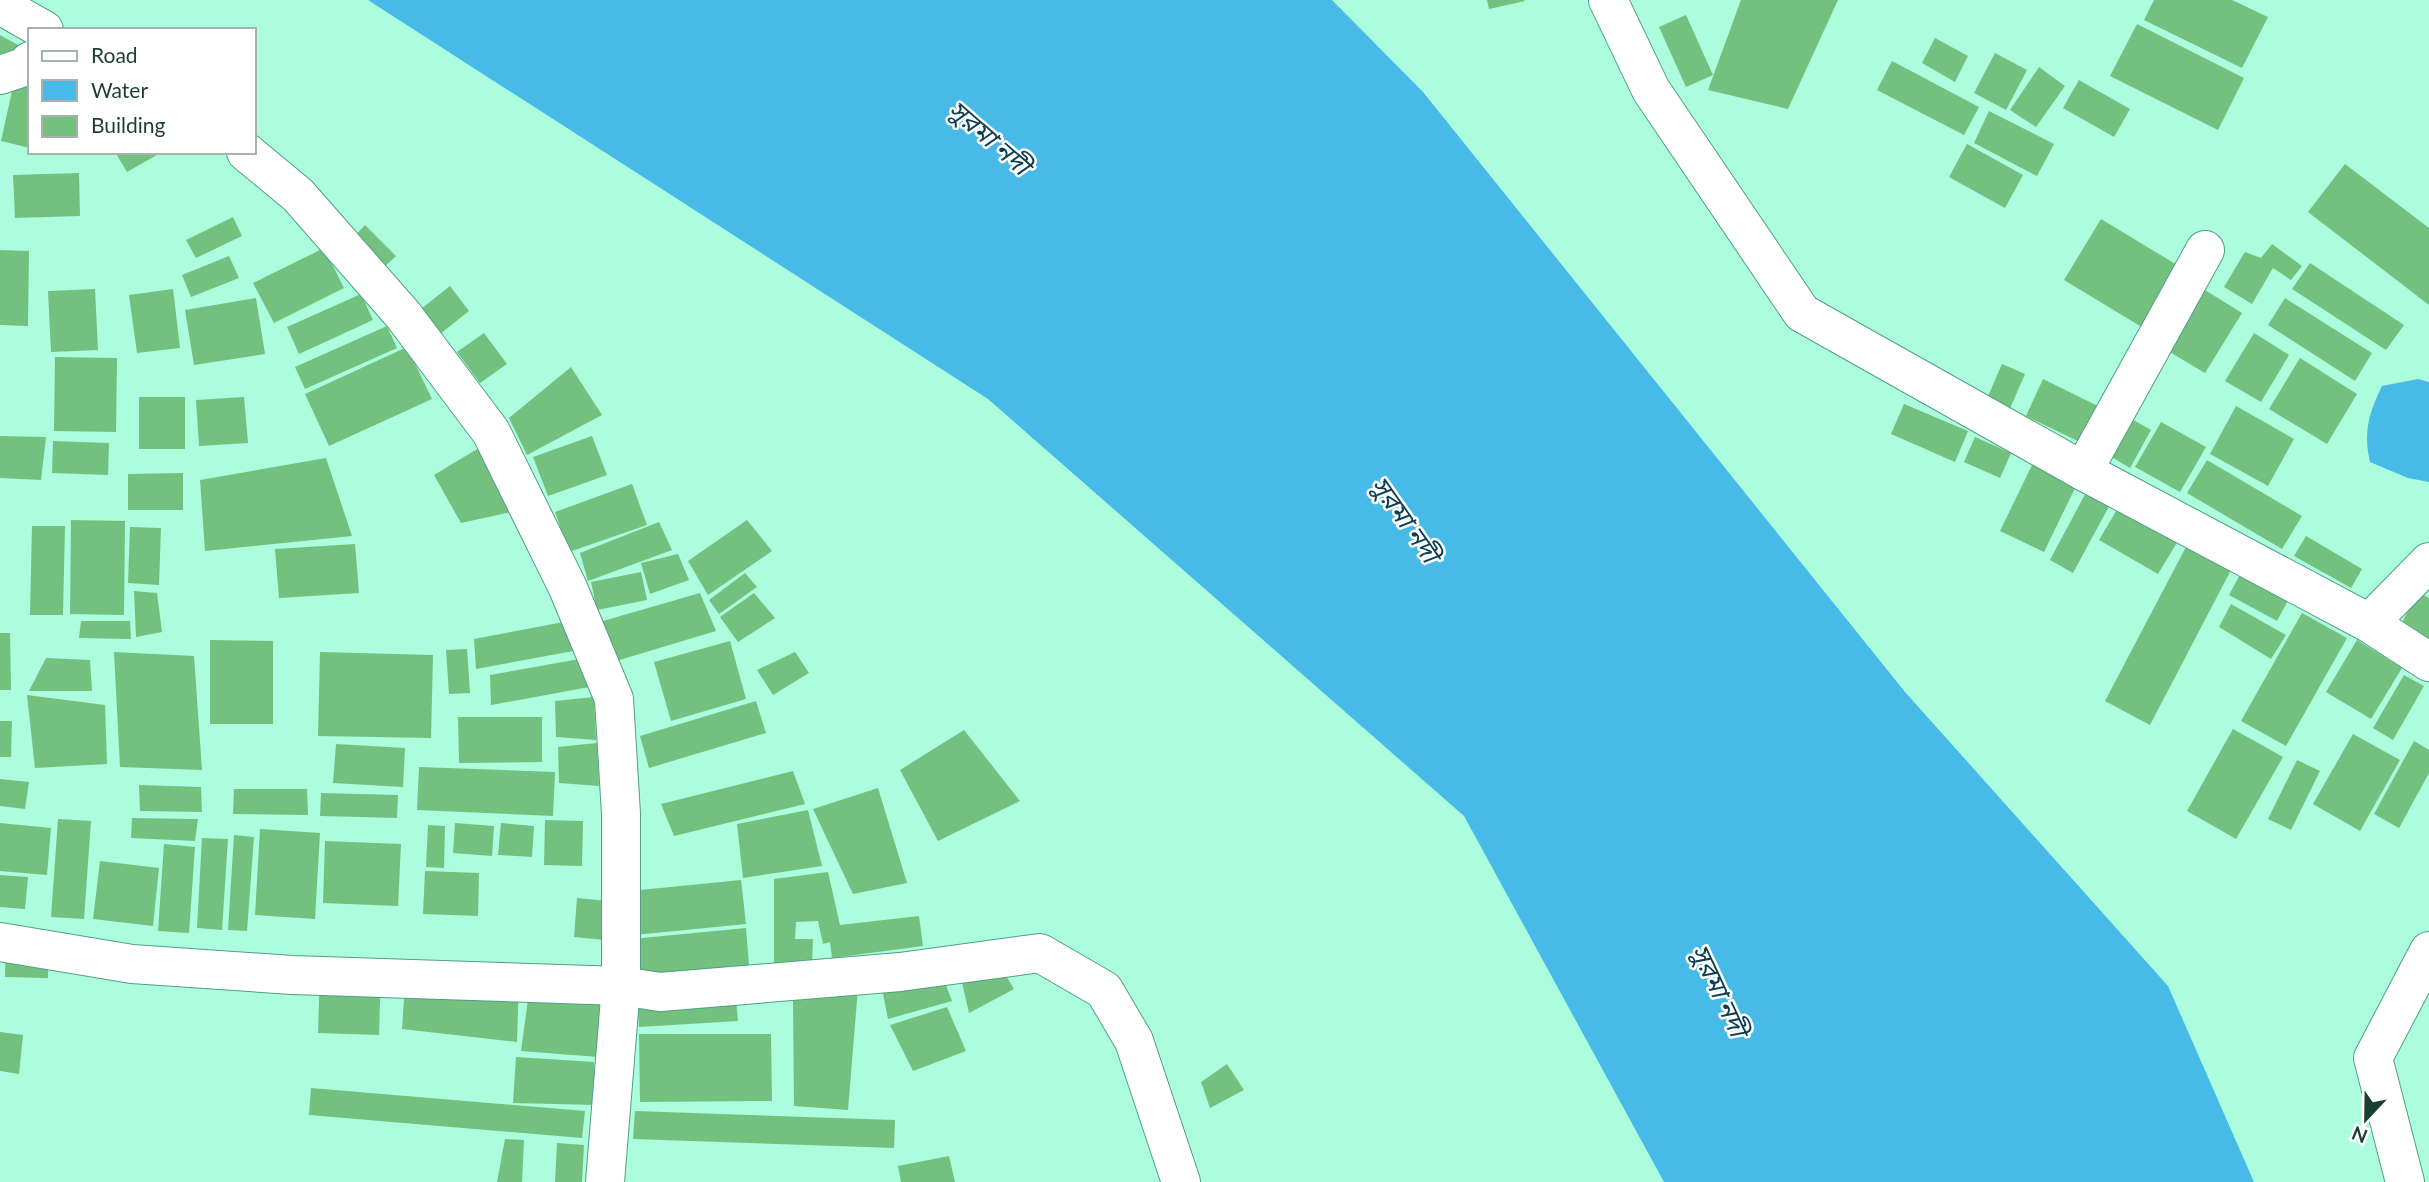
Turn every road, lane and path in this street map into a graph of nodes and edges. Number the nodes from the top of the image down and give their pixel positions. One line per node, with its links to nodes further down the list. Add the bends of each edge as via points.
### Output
1 (1608, 0): 8 (street, via 1651,90 1802,313)
2 (0, 5): 3 (street)
3 (40, 28)
4 (28, 63): 5 (street)
5 (0, 75)
6 (248, 154): 14 (street, via 307,205 404,316 491,432 568,587 614,699 621,814)
7 (2205, 250): 8 (street)
8 (2083, 471): 10 (street)
9 (2429, 562): 10 (street)
10 (2369, 623): 11 (street)
11 (2429, 662)
12 (0, 942): 14 (street, via 132,964 292,975)
13 (2429, 951): 17 (street, via 2373,1058)
14 (621, 986): 15 (street); 16 (street, via 660,992 900,972 1040,953 1104,990 1134,1041)
15 (605, 1182)
16 (1181, 1182)
17 (2405, 1182)

